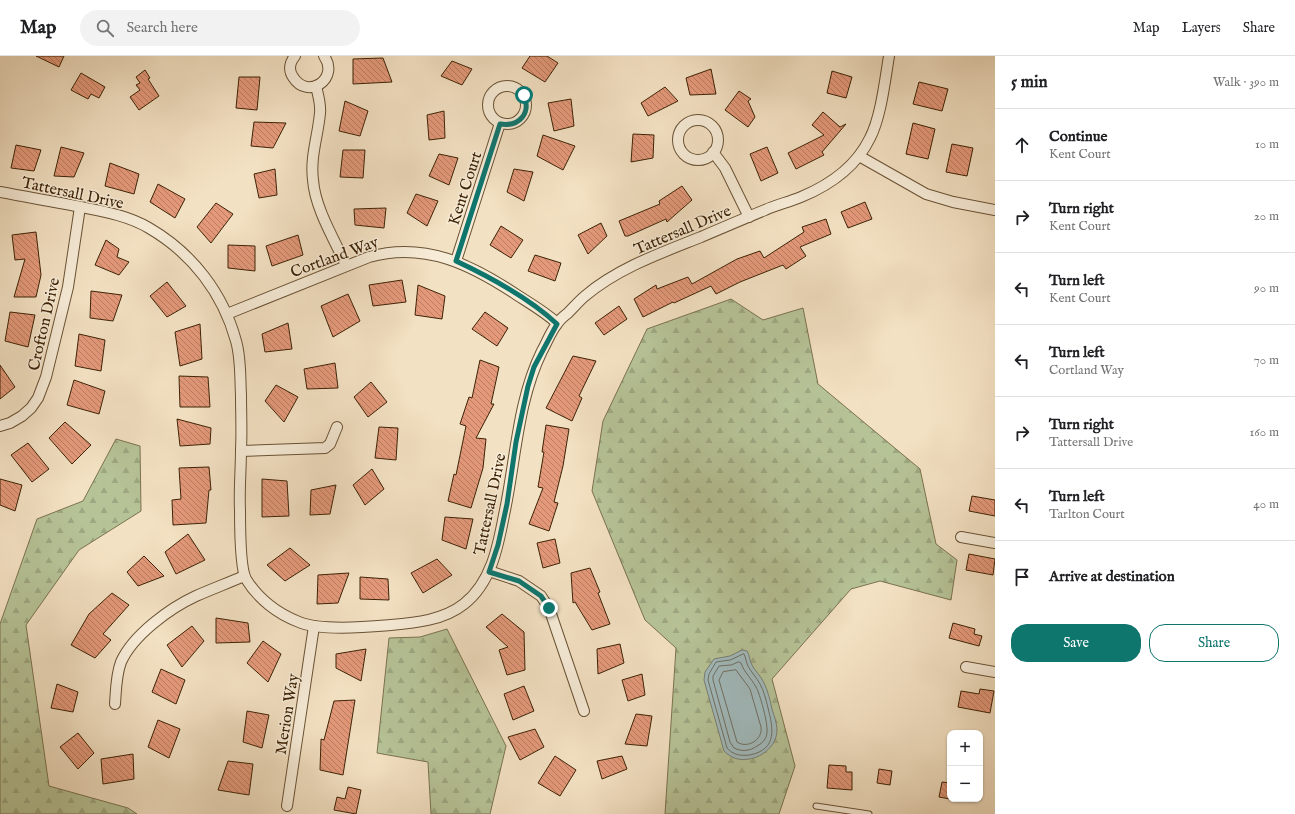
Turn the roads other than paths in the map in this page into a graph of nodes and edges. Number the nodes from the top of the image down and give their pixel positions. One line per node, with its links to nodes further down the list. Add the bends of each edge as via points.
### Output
1 (295, 56): 4 (street, via 290,67 296,82 302,86)
2 (324, 56): 4 (street, via 328,72 325,79)
3 (889, 56): 7 (street, Tattersall Drive, via 871,137)
4 (316, 86): 13 (street, via 320,112 312,154 312,179 322,211)
5 (500, 124): 12 (street, Kent Court)
6 (713, 152): 6 (street, via 718,140 717,133 708,122 695,120 683,126 677,139 678,146 686,156 700,160); 11 (street, via 725,168)
7 (859, 156): 10 (street, via 926,194); 11 (street, Tattersall Drive, via 846,171 822,187)
8 (0, 192): 9 (street, Tattersall Drive)
9 (80, 207): 14 (street, Tattersall Drive, via 119,215 148,227 169,242 186,255 215,289); 16 (street, Crofton Drive, via 68,287 46,377 31,408 10,423)
10 (995, 210)
11 (749, 217): 15 (street, Tattersall Drive, via 633,266 584,297)
12 (456, 261): 13 (street, Cortland Way, via 424,252 398,251); 15 (street, Cortland Way, via 499,282)
13 (346, 265): 14 (street, Cortland Way)
14 (227, 314): 18 (street, Tattersall Drive, via 237,344 240,368)
15 (557, 324): 21 (street, Tattersall Drive, via 534,367 528,386 507,504)
16 (0, 426)
17 (337, 427): 18 (street, via 330,444 325,448)
18 (242, 451): 22 (street, Tattersall Drive, via 240,528)
19 (961, 537): 20 (street)
20 (995, 543)
21 (489, 572): 23 (street, Tattersall Drive, via 481,586 462,606 422,622 354,628); 27 (street, via 519,581 541,596 549,608)
22 (244, 576): 23 (street, Tattersall Drive, via 271,607 294,620); 26 (street, via 195,596 151,626 131,646 121,663)
23 (314, 626): 28 (street, Merion Way)
24 (966, 667): 25 (street)
25 (995, 672)
26 (115, 704)
27 (584, 711)
28 (287, 806)
29 (816, 806): 30 (lane)
30 (869, 814)

